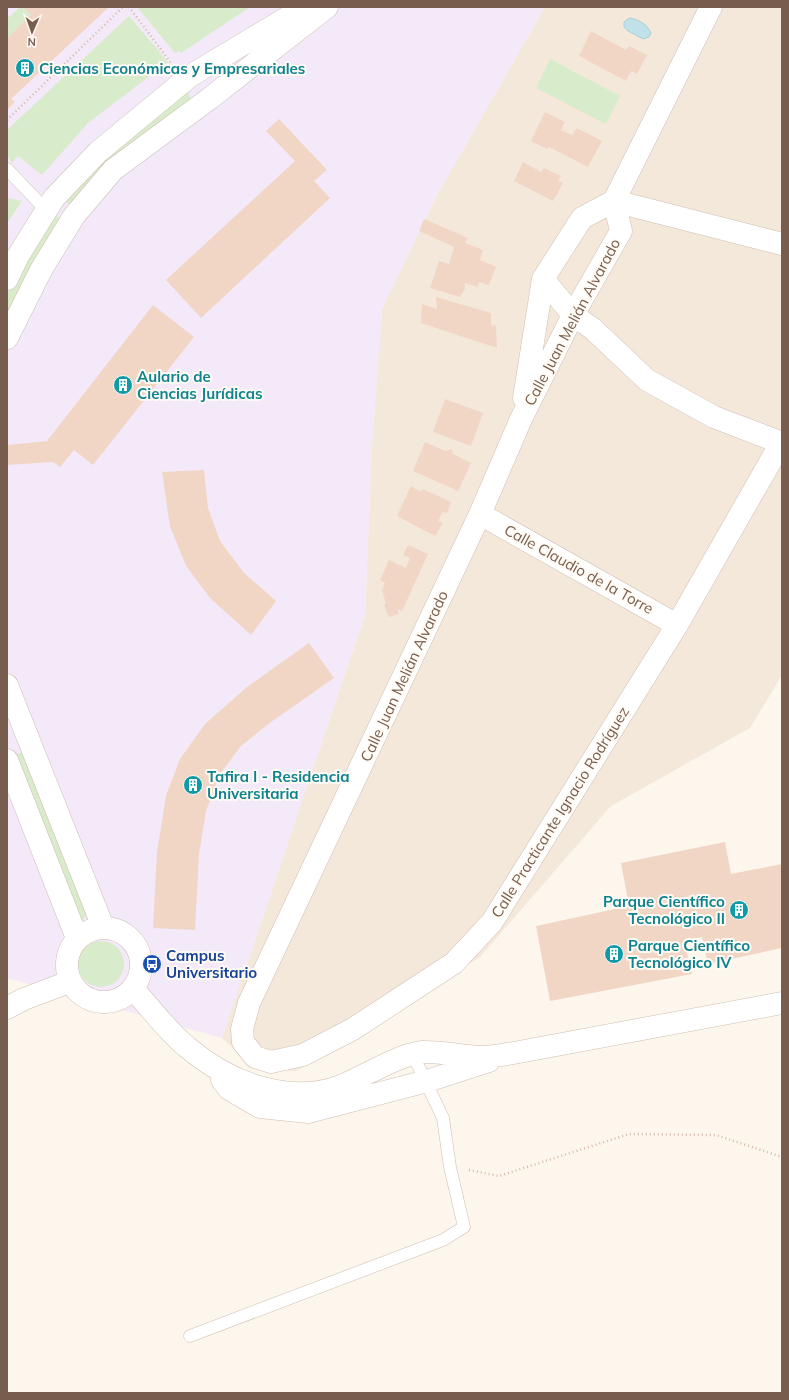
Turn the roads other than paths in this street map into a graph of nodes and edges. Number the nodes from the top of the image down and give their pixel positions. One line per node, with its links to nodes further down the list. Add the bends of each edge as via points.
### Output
1 (305, 7): 6 (street, via 184,81 98,152 54,198)
2 (327, 7): 11 (street, via 215,95 113,170 74,216 41,270)
3 (711, 7): 5 (street)
4 (7, 169): 6 (lane)
5 (614, 201): 7 (street); 8 (street, Calle Juan Melián Alvarado, via 582,218); 10 (street, Calle Juan Melián Alvarado, via 621,231)
6 (46, 210): 9 (street)
7 (782, 244)
8 (543, 278): 10 (street); 12 (street, Calle Juan Melián Alvarado)
9 (7, 279)
10 (573, 315): 12 (street, Calle Juan Melián Alvarado); 13 (street, via 593,329 647,380 714,417)
11 (7, 338)
12 (521, 419): 14 (street, Calle Juan Melián Alvarado)
13 (782, 443): 15 (street, Calle Practicante Ignacio Rodríguez)
14 (480, 514): 15 (street, Calle Claudio de la Torre); 24 (street, Calle Juan Melián Alvarado, via 249,1003 242,1029)
15 (677, 624): 24 (street, Calle Practicante Ignacio Rodríguez, via 492,922 454,963 353,1029 303,1055 271,1062 256,1057)
16 (7, 686): 18 (street)
17 (7, 760): 19 (street)
18 (103, 927): 19 (street); 21 (street, via 125,933 139,951 141,973)
19 (77, 938): 20 (street, via 66,959)
20 (69, 982): 21 (street, via 82,996 100,1003 119,1000); 23 (street)
21 (133, 989): 27 (street, via 185,1046)
22 (782, 1002): 25 (street)
23 (7, 1008)
24 (243, 1042)
25 (519, 1052): 26 (street, via 481,1057 422,1052); 28 (street)
26 (413, 1055): 27 (street, via 393,1061 340,1086 309,1094 277,1092 245,1082); 28 (lane)
27 (212, 1067): 28 (street, via 229,1089 260,1107 308,1112)
28 (427, 1081): 29 (lane, via 443,1118 450,1167 464,1227 443,1240)
29 (190, 1336)

